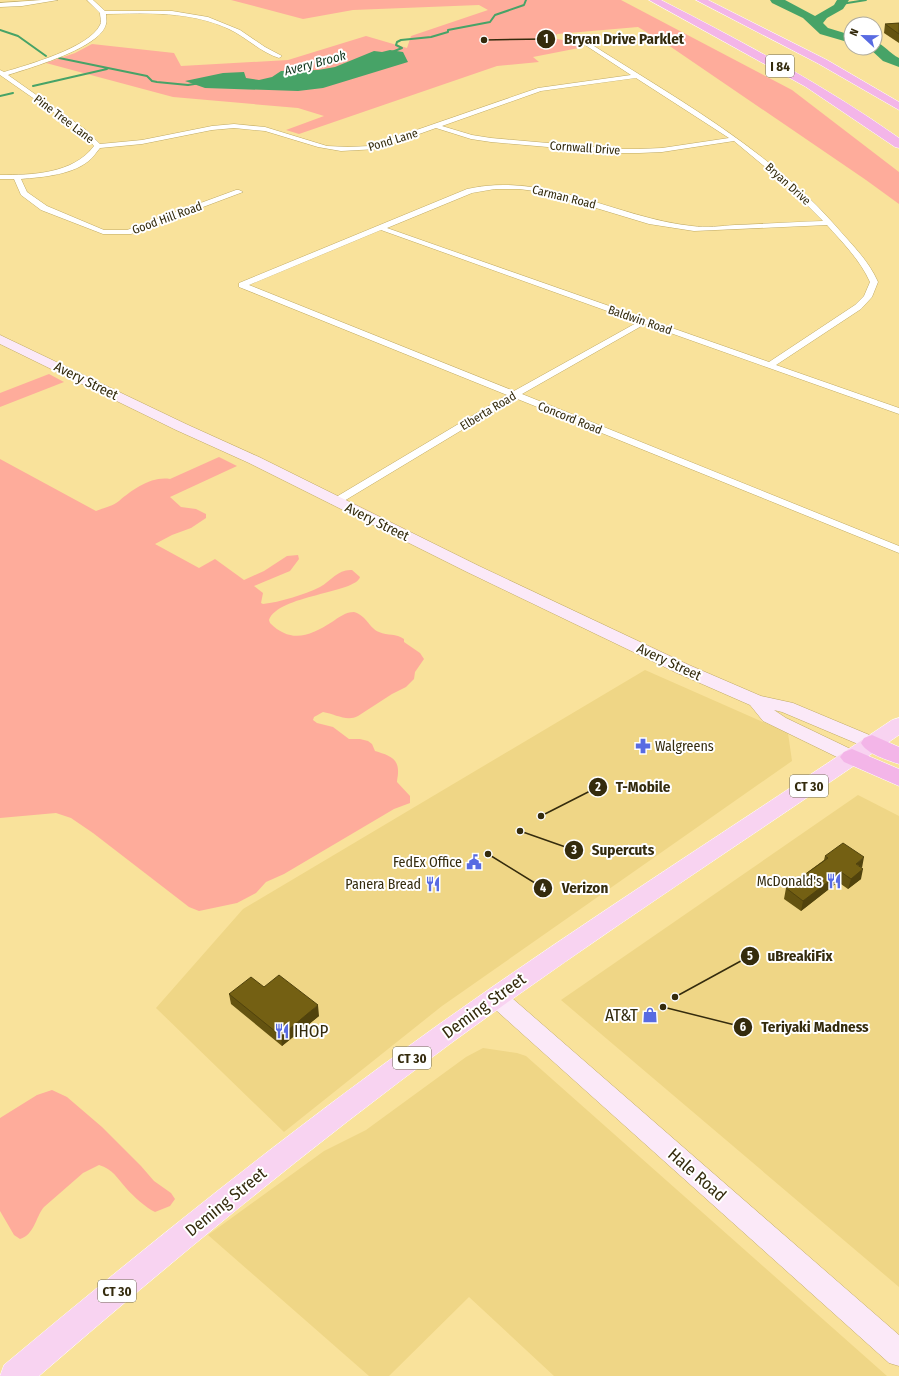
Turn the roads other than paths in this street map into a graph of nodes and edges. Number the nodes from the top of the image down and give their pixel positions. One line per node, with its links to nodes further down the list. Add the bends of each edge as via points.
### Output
1 (55, 0): 7 (street)
2 (90, 0): 8 (street)
3 (654, 0): 18 (highway, I 84, via 793,74)
4 (667, 0): 16 (highway, via 794,66 845,96)
5 (701, 0): 14 (highway, via 823,62)
6 (714, 0): 13 (highway, I 84, via 809,47)
7 (0, 5)
8 (103, 13): 10 (street, via 166,12 208,19 238,31 266,51); 11 (street, via 104,22 97,34 85,43 64,54)
9 (567, 37): 12 (street, Bryan Drive, via 581,40)
10 (279, 56)
11 (1, 73): 19 (street, Pine Tree Lane, via 84,131)
12 (637, 76): 15 (street, Pond Lane, via 540,89); 17 (street, Bryan Drive)
13 (899, 97)
14 (899, 107)
15 (435, 126): 17 (street, Cornwall Drive, via 491,140 616,151 662,150); 19 (street, Pond Lane, via 377,147 358,150 320,146 284,134 246,126 208,128 156,139)
16 (899, 133)
17 (735, 139): 23 (street, Bryan Drive, via 791,184)
18 (899, 144)
19 (98, 146): 21 (street, Pine Tree Lane, via 89,157 74,166)
20 (0, 177): 21 (street, Pine Tree Lane)
21 (17, 178): 22 (street, Good Hill Road, via 24,193 44,208 103,232 128,232)
22 (240, 192)
23 (829, 223): 24 (street, Carman Road, via 694,229 652,222 544,190 501,187 470,191); 28 (street, Bryan Drive, via 869,271 874,282 868,297 858,307)
24 (381, 228): 25 (street, Carman Road); 26 (street, Baldwin Road)
25 (242, 285): 29 (street, Concord Road)
26 (643, 322): 28 (street, Baldwin Road); 29 (street, Elberta Road)
27 (0, 339): 31 (main road, Avery Street, via 254,460)
28 (770, 365): 30 (street, Baldwin Road)
29 (514, 395): 31 (street, Elberta Road); 32 (street, Concord Road)
30 (899, 411)
31 (335, 502): 33 (main road, Avery Street, via 473,570)
32 (899, 550)
33 (756, 701): 35 (main road, Avery Street, via 787,707); 37 (main road, Avery Street, via 770,717)
34 (899, 725): 35 (main road, Deming Street / CT 30)
35 (872, 743): 36 (highway); 37 (main road, Deming Street / CT 30)
36 (899, 756)
37 (852, 757): 38 (highway); 39 (main road, Deming Street / CT 30)
38 (899, 778)
39 (496, 997): 40 (main road, Hale Road); 41 (main road, Deming Street / CT 30, via 290,1152 102,1302)
40 (899, 1353)
41 (15, 1376)

